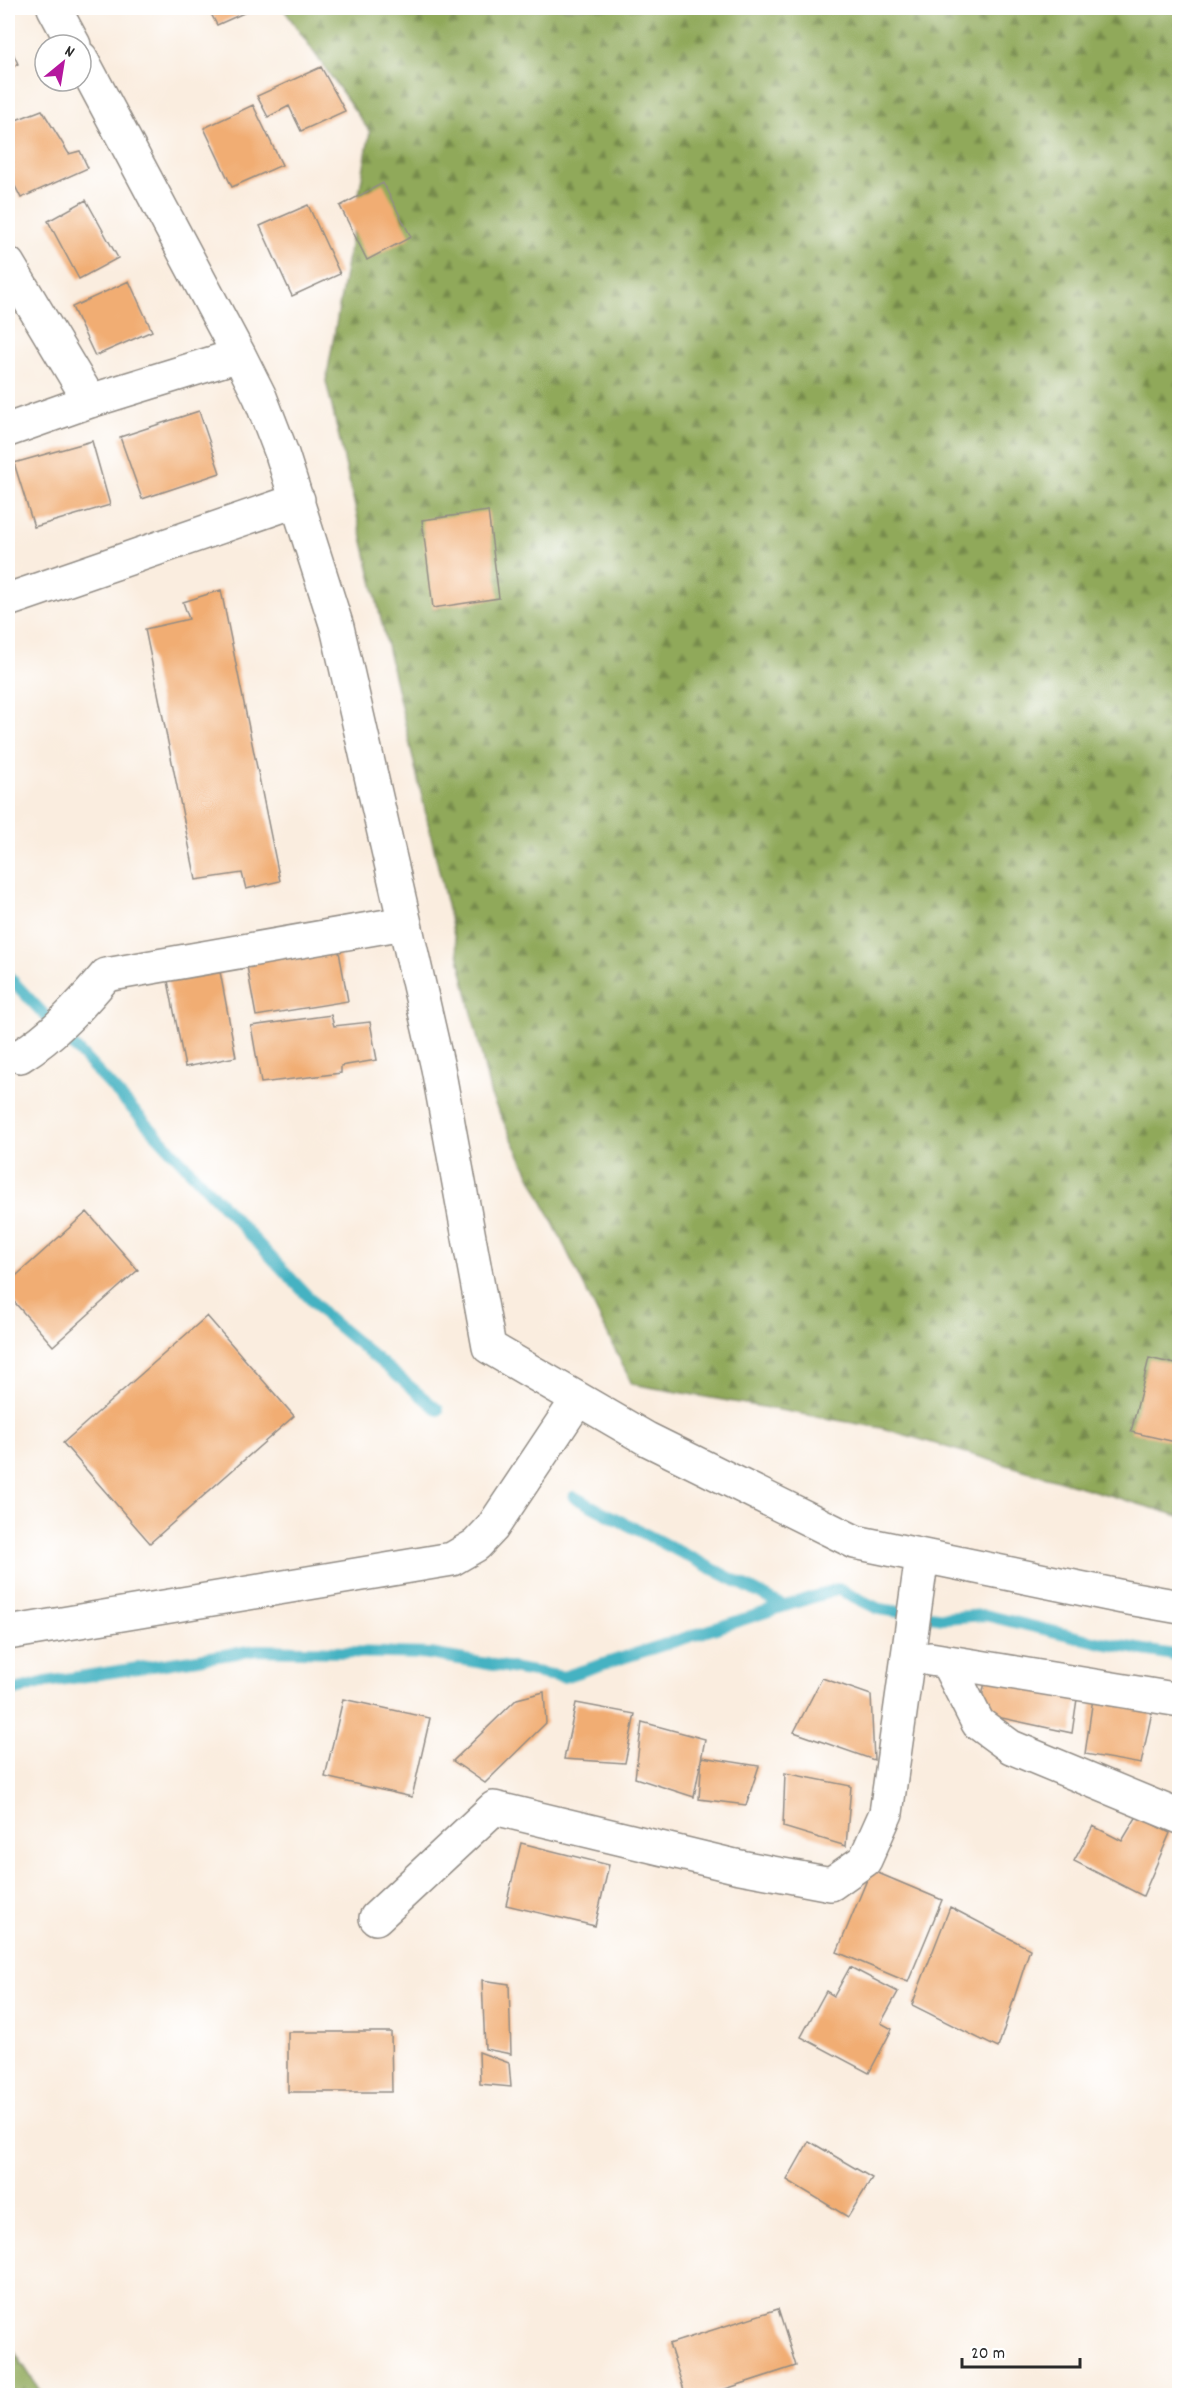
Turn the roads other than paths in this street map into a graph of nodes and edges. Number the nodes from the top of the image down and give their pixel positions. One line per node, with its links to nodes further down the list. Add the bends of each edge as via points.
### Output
1 (54, 8): 2 (street)
2 (68, 33)
3 (93, 81): 5 (street)
4 (8, 264): 6 (street)
5 (239, 355): 6 (street); 8 (street, via 260,398)
6 (90, 401): 7 (street)
7 (8, 430)
8 (298, 500): 9 (street); 10 (street, via 337,627)
9 (8, 600)
10 (404, 923): 11 (street, via 106,975 84,1002); 12 (street, via 438,1068 489,1347)
11 (18, 1052)
12 (578, 1399): 13 (street, via 647,1439 855,1542); 15 (street, via 492,1528 476,1545 452,1558)
13 (922, 1556): 14 (street); 16 (street)
14 (1179, 1606)
15 (8, 1633)
16 (910, 1646): 17 (street); 20 (street, via 886,1813 865,1860 831,1884 735,1866 494,1808)
17 (946, 1662): 18 (street); 19 (street, via 978,1723 1011,1748)
18 (1179, 1700)
19 (1179, 1817)
20 (376, 1918)

